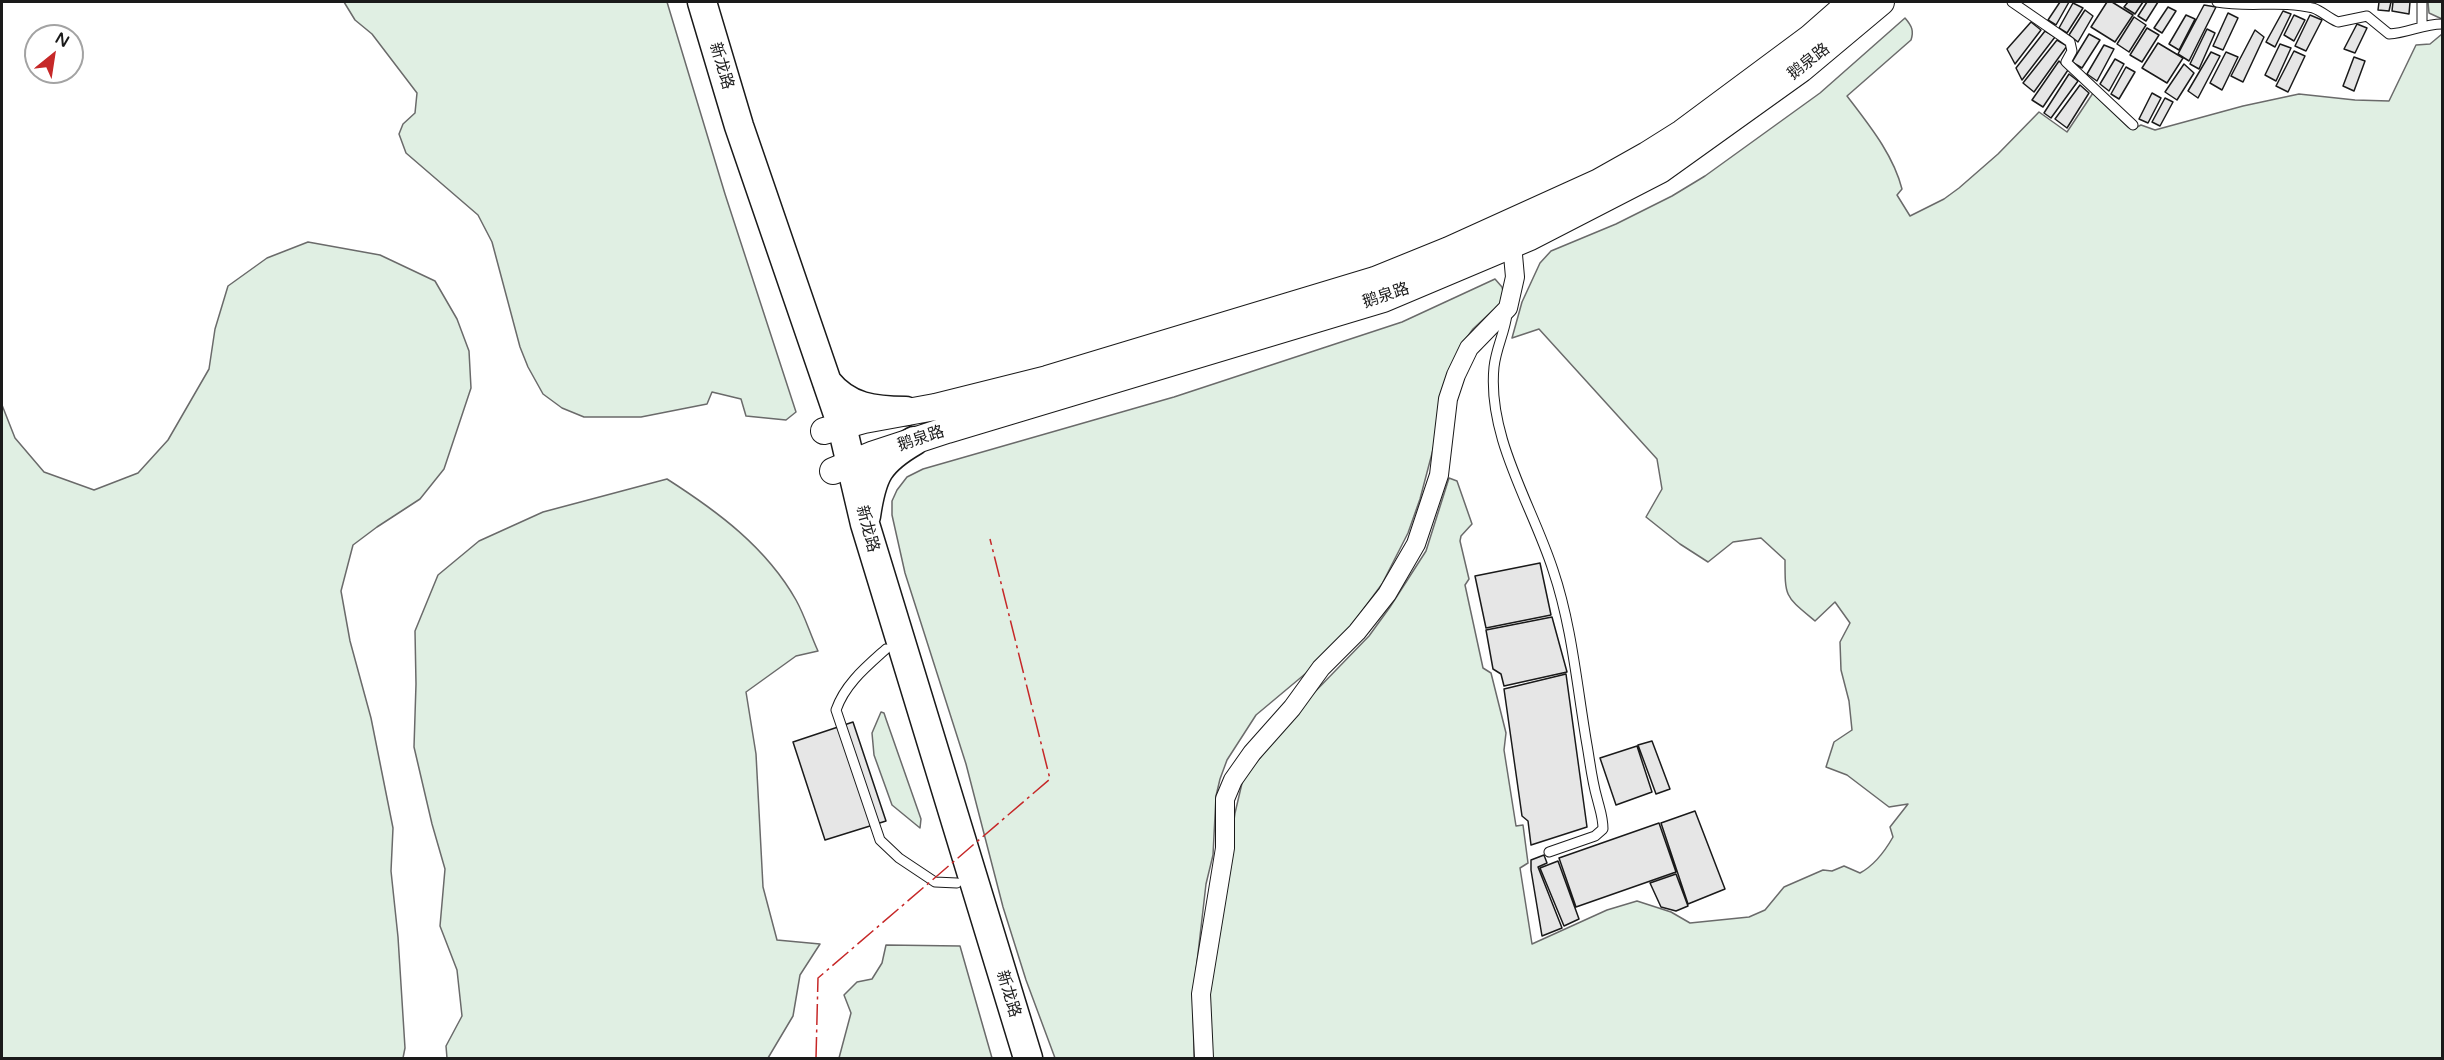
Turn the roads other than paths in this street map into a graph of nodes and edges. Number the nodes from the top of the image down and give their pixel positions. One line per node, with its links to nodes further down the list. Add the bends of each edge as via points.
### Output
1 (686, 2): 15 (main road, 新龙路, via 720,124)
2 (702, 2): 13 (main road, 新龙路, via 739,126)
3 (1851, 2): 14 (main road, 鹅泉路, via 1810,38 1683,133 1599,182 1449,250 1375,280 1047,379)
4 (1881, 2): 11 (main road, 鹅泉路, via 1792,76 1660,170)
5 (2012, 2): 10 (lane, via 2070,42 2072,51 2066,62)
6 (2217, 2): 9 (lane, via 2292,4 2315,9 2337,22 2367,16 2389,34)
7 (2422, 2): 9 (lane)
8 (2442, 24): 9 (lane)
9 (2422, 26)
10 (2133, 125)
11 (1512, 244): 12 (street, via 1515,277); 16 (main road, 鹅泉路, via 1383,299)
12 (1508, 308): 20 (lane, via 1494,366 1497,414 1561,599 1603,818 1603,829 1596,836); 24 (street, via 1469,348 1456,375 1448,399 1439,474 1425,521 1402,569 1369,617 1321,668 1252,753 1229,789 1225,799 1223,858 1201,994)
13 (826, 382): 14 (main road, via 836,393 865,409); 15 (main road, 新龙路)
14 (906, 411): 15 (main road, 鹅泉路)
15 (833, 428): 17 (main road, 新龙路)
16 (914, 441): 17 (main road, 鹅泉路); 18 (main road, via 881,466 870,494)
17 (842, 468): 18 (main road, 新龙路); 19 (main road, 新龙路)
18 (865, 524): 23 (main road, 新龙路)
19 (886, 648): 21 (main road, 新龙路); 21 (lane, via 841,694 836,710 880,840 935,882)
20 (1549, 852)
21 (957, 883): 22 (main road, 新龙路)
22 (1010, 1059)
23 (1028, 1059)
24 (1204, 1059)

